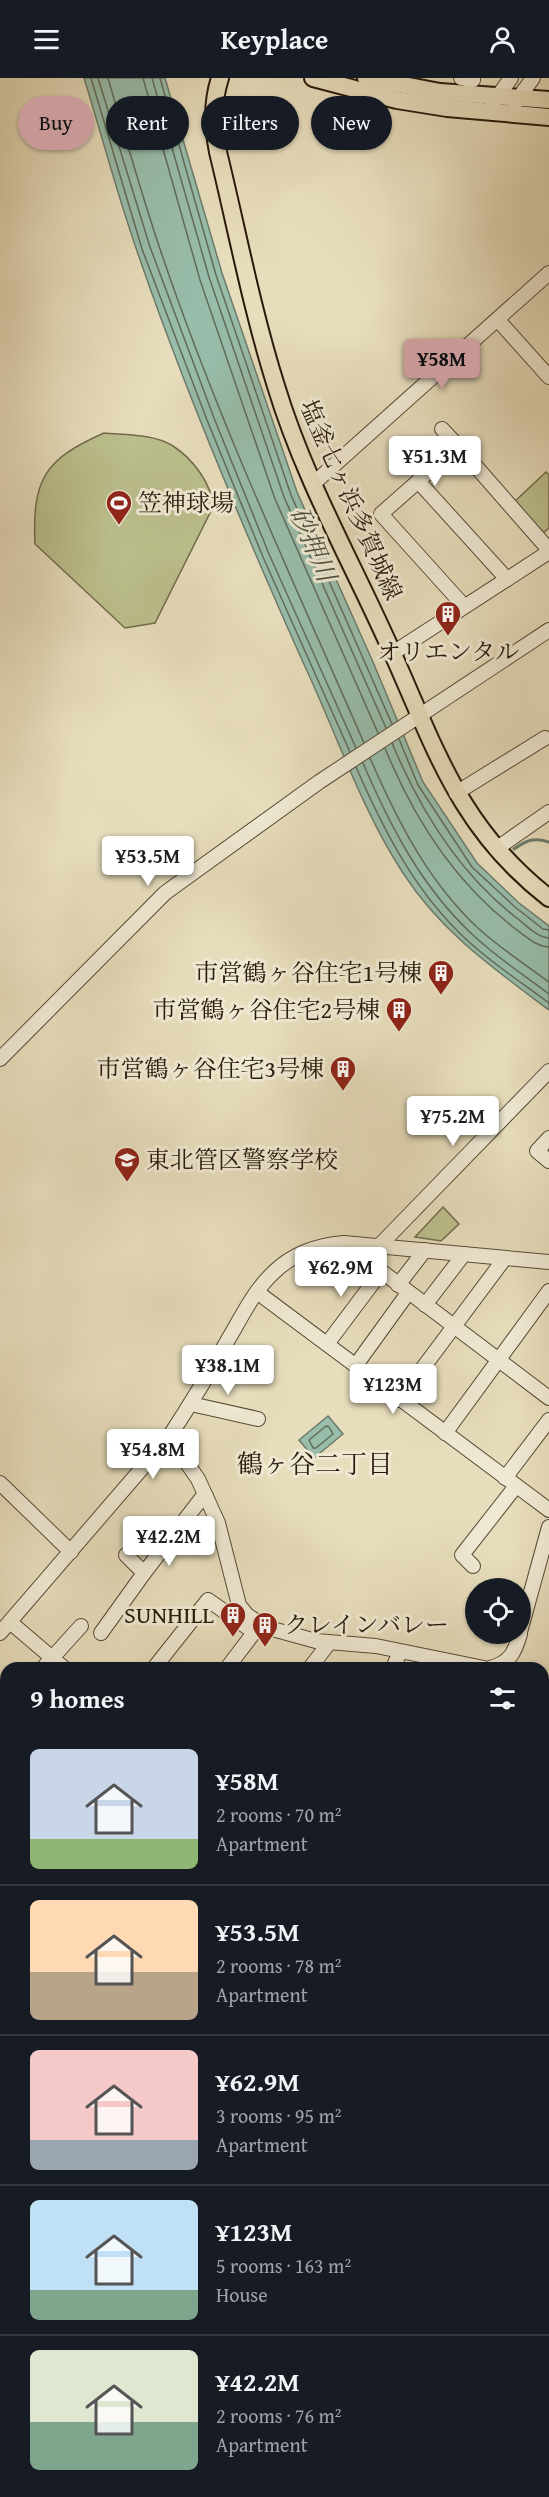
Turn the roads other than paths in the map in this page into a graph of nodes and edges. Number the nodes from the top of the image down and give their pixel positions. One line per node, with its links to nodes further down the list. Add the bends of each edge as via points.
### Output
1 (220, 78): 19 (main road, 塩釜七ヶ浜多賀城線, via 213,127 218,152 276,387)
2 (313, 78): 10 (main road, via 397,100)
3 (366, 78): 6 (main road)
4 (511, 78): 7 (street)
5 (533, 78): 8 (street)
6 (417, 83): 7 (main road)
7 (499, 95): 8 (main road); 10 (street)
8 (520, 97): 9 (main road); 11 (street)
9 (549, 100)
10 (486, 111): 11 (main road)
11 (508, 112): 12 (main road)
12 (549, 117)
13 (549, 273): 14 (street)
14 (498, 320): 15 (street); 19 (street)
15 (549, 377)
16 (442, 429): 17 (street)
17 (458, 446): 18 (street); 20 (street)
18 (418, 481): 21 (street); 22 (street, via 381,513)
19 (314, 483): 24 (main road, 塩釜七ヶ浜多賀城線)
20 (549, 551): 21 (street)
21 (507, 579): 22 (street)
22 (464, 606): 24 (street)
23 (549, 630): 25 (street)
24 (393, 653): 25 (main road, 塩釜七ヶ浜多賀城線)
25 (414, 719): 27 (main road, 塩釜七ヶ浜多賀城線); 31 (street, via 165,893)
26 (545, 738): 27 (street)
27 (456, 793): 29 (main road, 塩釜七ヶ浜多賀城線)
28 (549, 812): 29 (street)
29 (496, 849): 30 (main road, 塩釜七ヶ浜多賀城線)
30 (549, 898)
31 (0, 1059)
32 (549, 1071): 36 (street)
33 (549, 1138): 34 (street, via 537,1151)
34 (549, 1161)
35 (344, 1243): 36 (street); 41 (street); 44 (street, via 324,1245 297,1255 274,1272)
36 (379, 1246): 37 (street)
37 (425, 1250): 38 (street); 42 (street)
38 (464, 1254): 39 (street); 45 (street)
39 (505, 1258): 40 (street); 46 (street)
40 (549, 1262)
41 (381, 1272): 42 (street); 47 (street)
42 (403, 1289): 45 (street); 49 (street)
43 (549, 1291): 48 (street)
44 (257, 1292): 47 (street); 52 (street)
45 (425, 1305): 46 (street)
46 (452, 1327): 48 (street); 51 (street)
47 (327, 1344): 49 (street)
48 (498, 1361): 50 (street); 55 (street)
49 (356, 1365): 51 (street)
50 (549, 1398)
51 (399, 1400): 55 (street)
52 (191, 1404): 53 (street); 56 (street)
53 (258, 1419)
54 (549, 1420): 57 (street)
55 (444, 1434): 57 (street)
56 (169, 1437): 59 (street); 62 (street)
57 (511, 1482): 60 (street); 64 (street, via 462,1555)
58 (0, 1483): 62 (street)
59 (206, 1496): 65 (street); 69 (street, via 218,1523 239,1605)
60 (549, 1510)
61 (549, 1527): 66 (street)
62 (71, 1552): 67 (street)
63 (126, 1555): 65 (street)
64 (473, 1566)
65 (144, 1573): 71 (street)
66 (531, 1593)
67 (9, 1622): 70 (street); 76 (street)
68 (81, 1626): 77 (street)
69 (257, 1628): 72 (street); 78 (street, via 208,1600); 79 (street)
70 (0, 1633)
71 (101, 1633)
72 (329, 1643): 74 (street); 80 (street)
73 (517, 1644): 75 (street)
74 (400, 1652): 81 (street); 82 (street)
75 (514, 1654): 83 (street); 84 (street)
76 (46, 1662)
77 (48, 1662)
78 (159, 1662)
79 (232, 1662)
80 (315, 1662)
81 (396, 1662)
82 (452, 1662)
83 (506, 1662)
84 (512, 1662)

